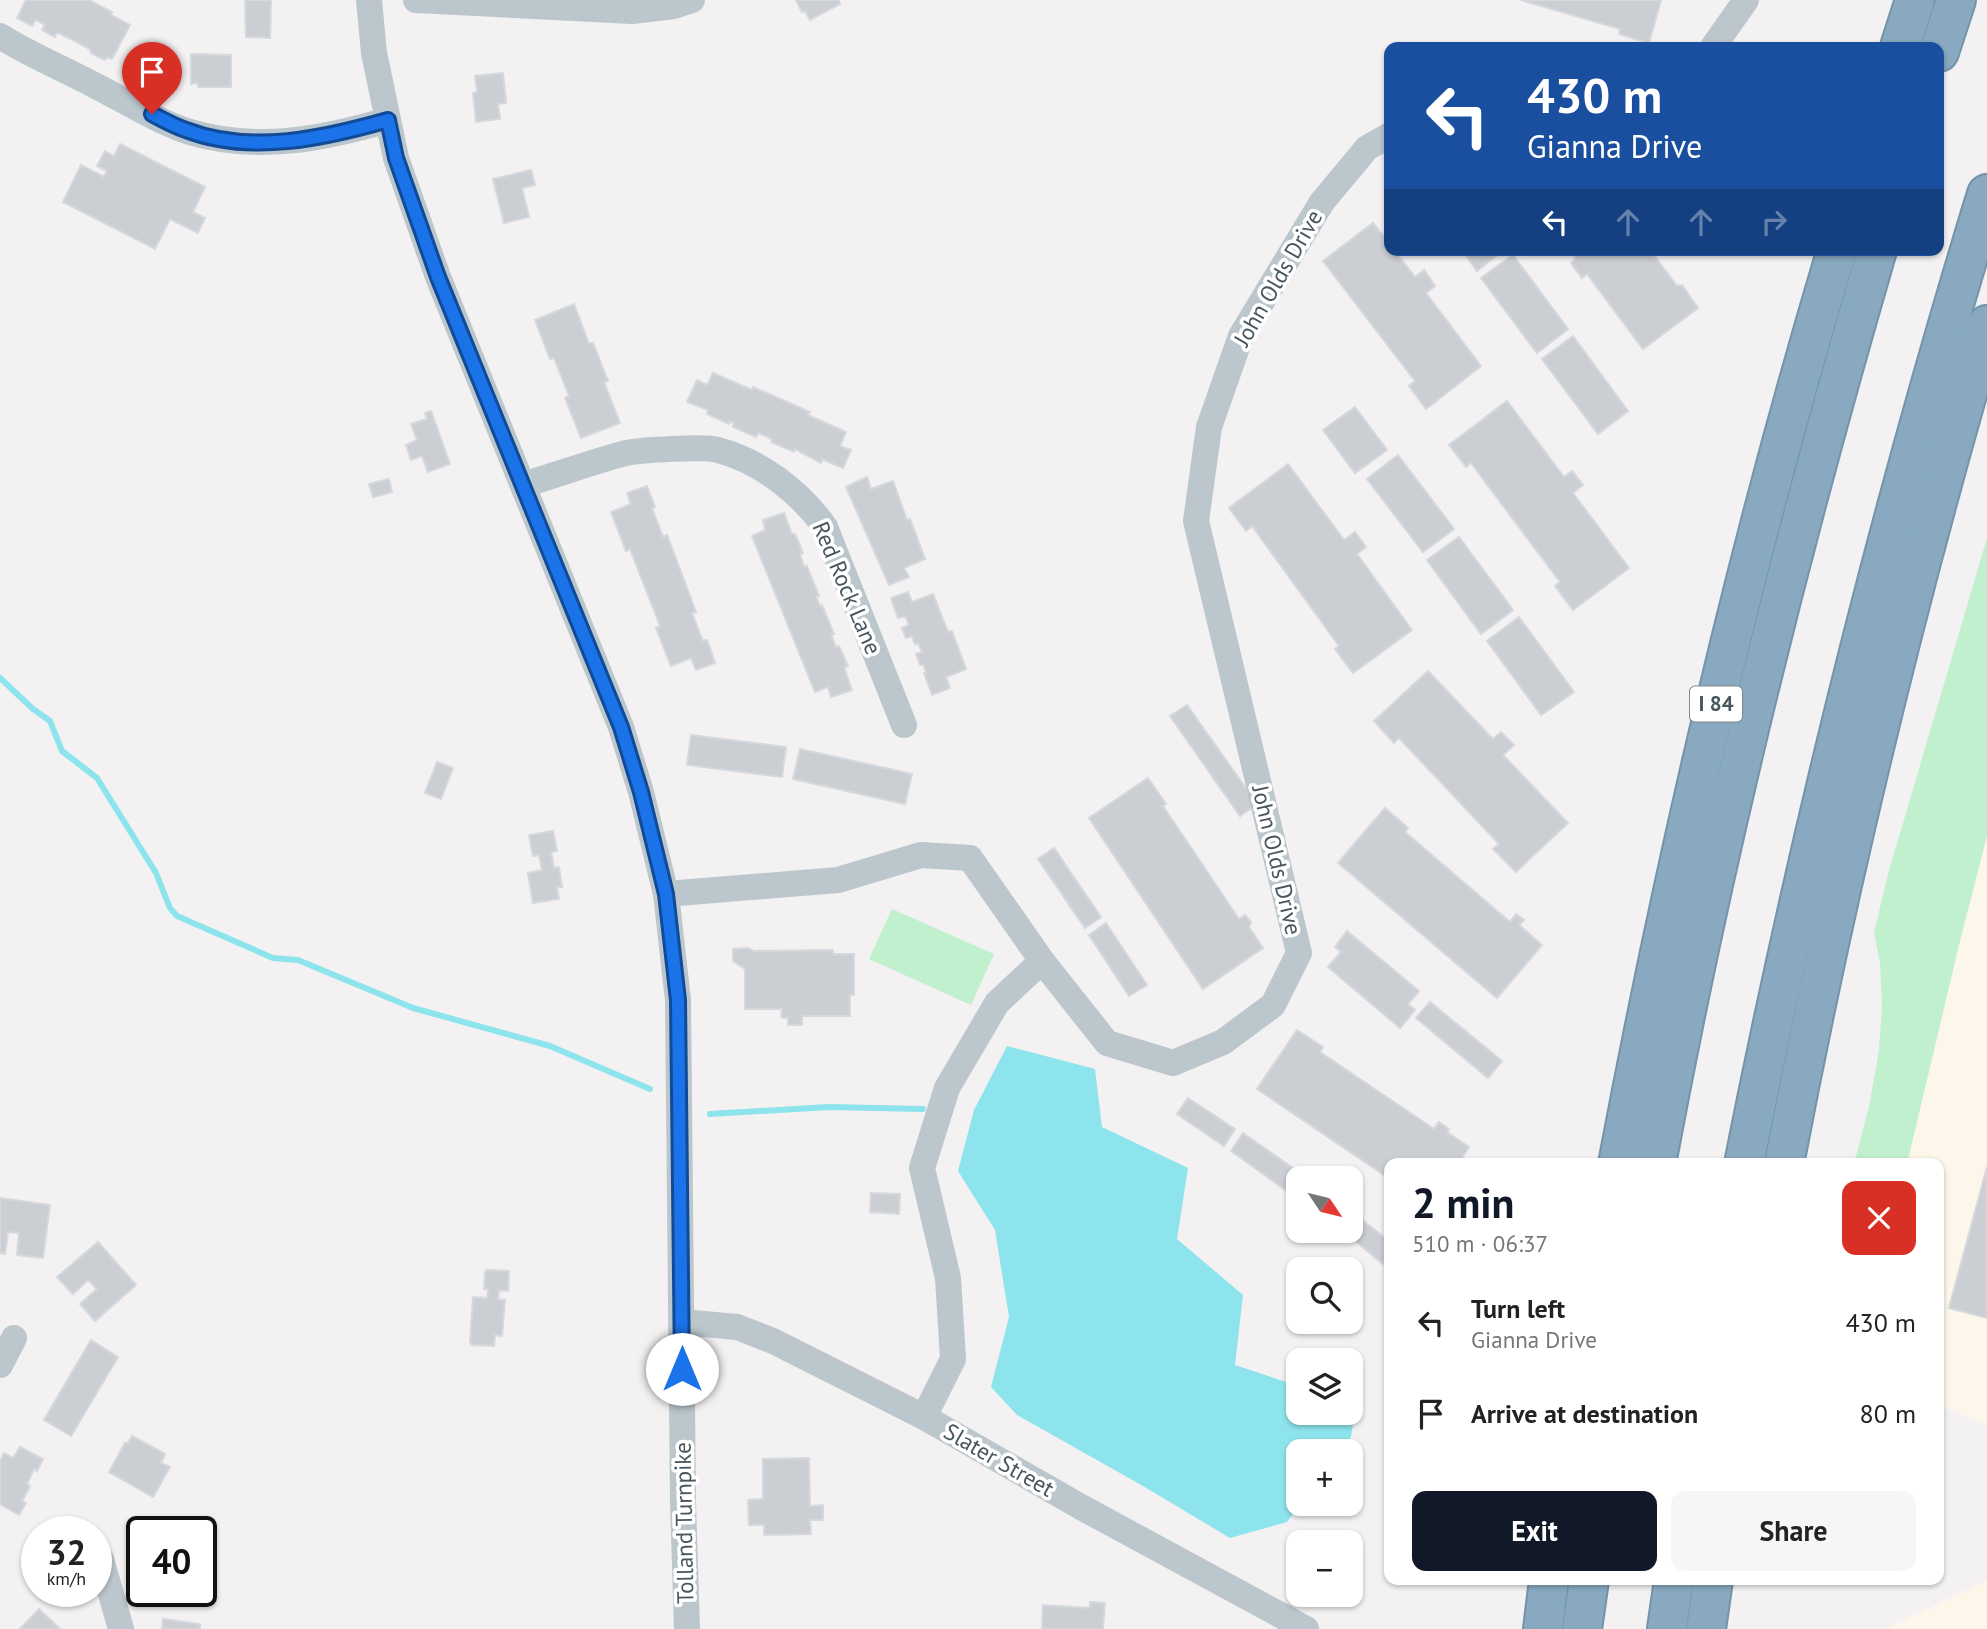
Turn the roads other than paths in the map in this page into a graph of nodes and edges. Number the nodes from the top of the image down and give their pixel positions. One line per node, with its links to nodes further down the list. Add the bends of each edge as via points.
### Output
1 (369, 0): 11 (street, Tolland Turnpike)
2 (416, 0): 3 (street, via 632,12)
3 (692, 0)
4 (1746, 0): 8 (street)
5 (1915, 0): 9 (highway)
6 (1956, 0): 10 (highway)
7 (0, 36): 11 (street, via 188,131 221,139 293,142)
8 (1717, 42)
9 (1902, 42)
10 (1942, 42)
11 (388, 120): 17 (street, Tolland Turnpike, via 396,158 438,277)
12 (1384, 138): 20 (street, John Olds Drive, via 1367,148 1322,201 1241,336 1209,427 1196,521 1299,953 1273,1005 1223,1042 1173,1063 1107,1043)
13 (1987, 194): 23 (highway, via 1852,677 1802,885)
14 (1835, 256): 21 (highway, I 84, via 1722,677 1663,936)
15 (1875, 256): 22 (highway, via 1820,449 1753,713)
16 (1987, 325): 24 (highway, via 1872,757)
17 (523, 485): 18 (street, Red Rock Lane, via 629,452 666,450 716,449 776,478 801,498 825,527); 19 (street, Tolland Turnpike, via 621,727)
18 (904, 725)
19 (666, 894): 20 (street, John Olds Drive, via 838,880 921,855 970,859); 25 (street, Tolland Turnpike, via 678,1000)
20 (1042, 961): 28 (street, via 997,1003 952,1079 922,1168 948,1278 953,1359)
21 (1619, 1158)
22 (1657, 1158)
23 (1745, 1158)
24 (1784, 1158)
25 (682, 1322): 28 (street, Slater Street, via 737,1327 773,1340); 35 (street, Tolland Turnpike)
26 (14, 1338): 27 (street)
27 (0, 1365)
28 (924, 1417): 36 (street, Slater Street)
29 (1548, 1585): 37 (highway)
30 (1587, 1585): 38 (highway)
31 (1673, 1585): 39 (highway)
32 (1712, 1585): 40 (highway)
33 (112, 1598): 34 (street)
34 (121, 1629)
35 (687, 1629)
36 (1306, 1629)
37 (1543, 1629)
38 (1582, 1629)
39 (1667, 1629)
40 (1706, 1629)

